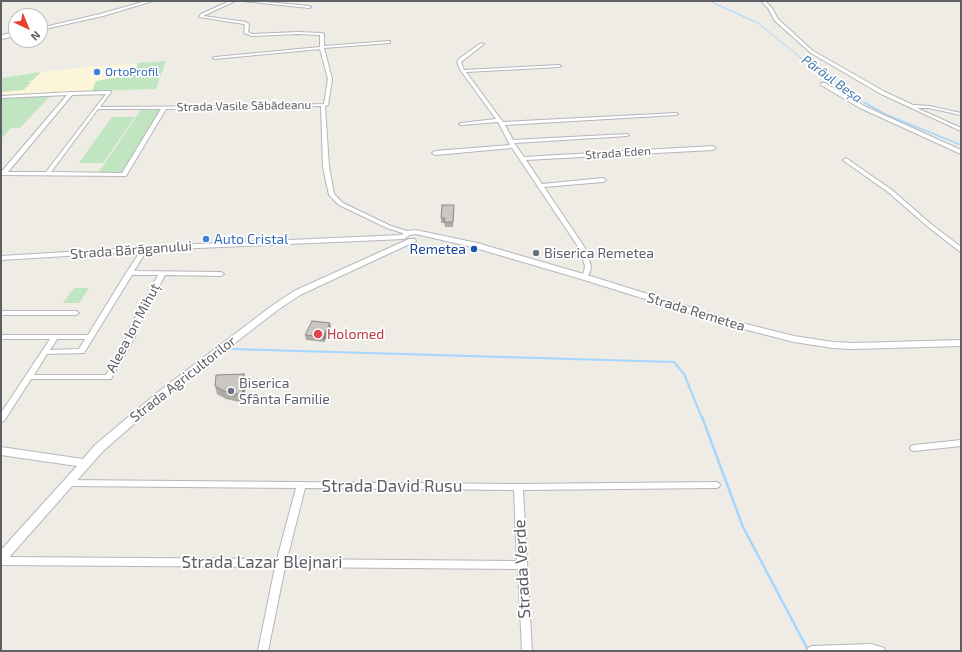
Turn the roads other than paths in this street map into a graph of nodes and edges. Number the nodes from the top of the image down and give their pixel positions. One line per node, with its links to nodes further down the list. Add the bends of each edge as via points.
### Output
1 (150, 1): 6 (street)
2 (233, 1): 9 (street, via 201,17 245,23 246,33 252,35 320,33)
3 (245, 1): 5 (street)
4 (763, 1): 17 (street, via 779,24 812,52)
5 (309, 7)
6 (48, 27)
7 (389, 42): 9 (street)
8 (482, 44): 12 (street, via 461,59 459,62)
9 (322, 48): 10 (street); 16 (street, via 330,79 326,105)
10 (215, 58)
11 (559, 66): 12 (street)
12 (463, 71): 22 (street)
13 (823, 84): 28 (street, via 862,107)
14 (70, 93): 15 (street); 19 (street, via 110,92); 32 (street)
15 (1, 96)
16 (323, 105): 18 (street, Strada Vasile Săbădeanu); 36 (street, Strada Remetea, via 326,167 331,194 341,204)
17 (910, 106): 21 (street); 24 (street)
18 (165, 107): 19 (street, Strada Vasile Săbădeanu); 33 (street, Strada Vasile Săbădeanu, via 124,175)
19 (98, 108): 33 (street)
20 (676, 114): 22 (street)
21 (961, 114)
22 (501, 122): 23 (street); 26 (street)
23 (461, 124)
24 (961, 130)
25 (627, 135): 26 (street, Strada Eden)
26 (512, 144): 29 (street, Strada Eden); 30 (street)
27 (713, 148): 30 (street, Strada Eden)
28 (961, 152)
29 (435, 153)
30 (523, 159): 35 (street)
31 (846, 160): 38 (street, via 885,187)
32 (2, 173): 33 (street, Strada Vasile Săbădeanu)
33 (47, 174)
34 (603, 180): 35 (street, Strada Eden)
35 (540, 186): 45 (street, via 582,248 588,266)
36 (410, 238): 39 (street, Strada Bărăganului); 45 (street, Strada Remetea, via 438,236); 58 (street, Strada Agricultorilor, via 287,299 162,394 117,432)
37 (961, 241): 38 (street)
38 (952, 242): 40 (street)
39 (144, 250): 41 (street, Strada Bărăganului); 42 (street)
40 (961, 250)
41 (1, 258)
42 (130, 273): 43 (street, Aleea Ion Mihuț); 50 (street)
43 (162, 274): 44 (street, Aleea Ion Mihuț); 53 (street, Aleea Ion Mihuț, via 111,375 105,378)
44 (221, 274)
45 (584, 277): 51 (street, Strada Remetea, via 731,323 813,342 853,346)
46 (76, 312): 47 (street)
47 (1, 313)
48 (1, 337): 49 (street)
49 (55, 337): 50 (street); 52 (street)
50 (90, 337): 52 (street, via 82,351)
51 (961, 343)
52 (45, 352): 53 (street)
53 (29, 376): 54 (street)
54 (1, 419)
55 (961, 443): 56 (street)
56 (914, 448)
57 (1, 451): 58 (street)
58 (86, 463): 59 (street, Strada Agricultorilor)
59 (67, 483): 60 (street, Strada David Rusu); 63 (street, Strada Agricultorilor)
60 (301, 485): 62 (street, Strada David Rusu); 64 (street)
61 (716, 485): 62 (street, Strada David Rusu)
62 (518, 486): 65 (street, Strada Verde)
63 (1, 560): 64 (street, Strada Lazar Blejnari)
64 (282, 563): 65 (street, Strada Lazar Blejnari); 66 (street)
65 (522, 565): 67 (street, Strada Verde)
66 (263, 651)
67 (527, 651)
68 (812, 651): 69 (street)
69 (880, 651)

